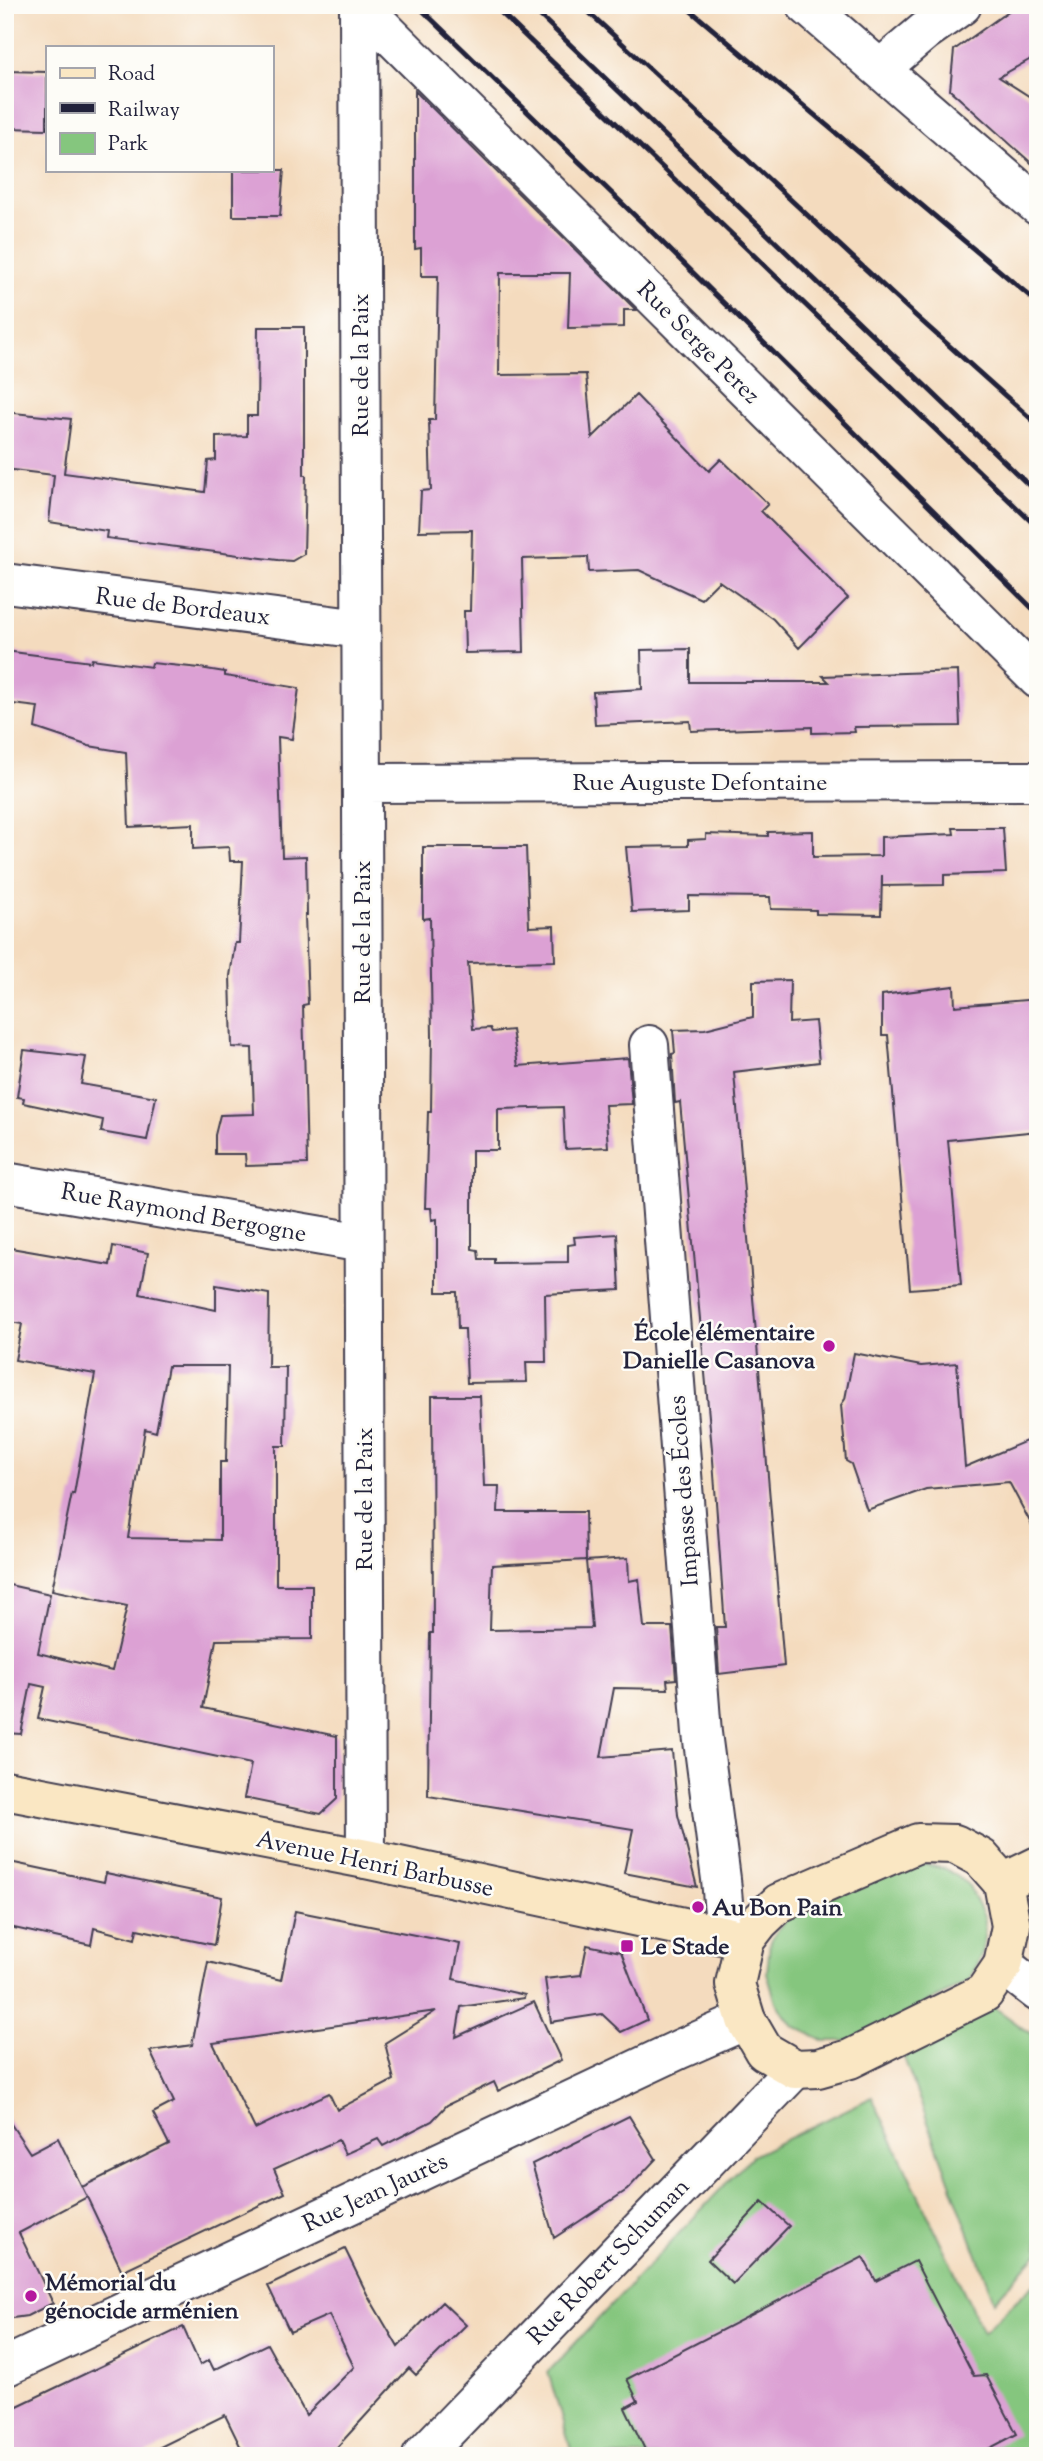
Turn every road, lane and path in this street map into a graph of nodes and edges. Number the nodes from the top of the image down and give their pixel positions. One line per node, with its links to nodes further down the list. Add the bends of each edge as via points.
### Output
1 (359, 5): 7 (street, Rue de la Paix); 8 (street, Rue Serge Perez)
2 (806, 5): 4 (street)
3 (962, 5): 4 (street)
4 (880, 69): 5 (street)
5 (1038, 206)
6 (5, 583): 7 (street, Rue de Bordeaux)
7 (361, 629): 10 (street, Rue de la Paix)
8 (1038, 679)
9 (1038, 780): 10 (street, Rue Auguste Defontaine)
10 (362, 783): 13 (street, Rue de la Paix)
11 (649, 1045): 18 (street, Impasse des Écoles, via 702,1733 721,1879)
12 (5, 1182): 13 (street, Rue Raymond Bergogne)
13 (363, 1243): 15 (street, Rue de la Paix)
14 (5, 1790): 15 (street, Avenue Henri Barbusse)
15 (366, 1859): 18 (street, Avenue Henri Barbusse)
16 (1038, 1866): 17 (street)
17 (1003, 1883): 18 (street, via 981,1858 955,1844 918,1843 779,1903); 19 (street, via 1012,1926)
18 (735, 1938): 21 (street, via 735,1984)
19 (1003, 1965): 20 (street); 22 (street, via 984,1993 850,2059 818,2068)
20 (1038, 1992)
21 (746, 2020): 22 (street, via 764,2050); 23 (street, Rue Jean Jaurès)
22 (794, 2068): 24 (street, Rue Robert Schuman)
23 (5, 2367)
24 (422, 2456)

